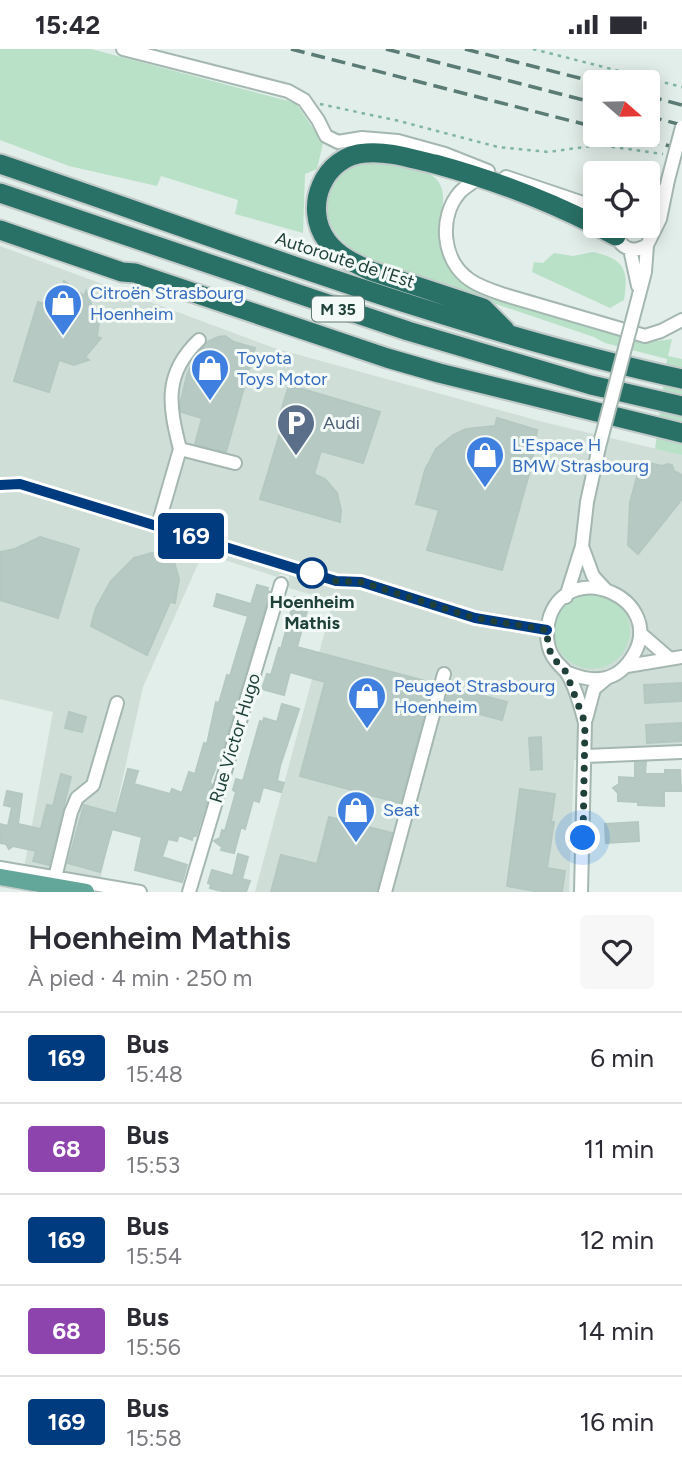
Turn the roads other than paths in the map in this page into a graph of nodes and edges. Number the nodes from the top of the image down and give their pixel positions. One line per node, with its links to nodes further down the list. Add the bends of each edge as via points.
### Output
1 (123, 49): 4 (street, via 288,91 306,103 326,136 338,142 362,138 398,141 445,154)
2 (682, 127): 5 (street, bridge)
3 (0, 164): 20 (highway, Autoroute de l’Est / M 35)
4 (484, 173): 8 (street); 10 (highway); 19 (street, via 461,191 445,231 452,259 469,279 486,289 645,336); 20 (highway, via 397,155 356,154 334,165 322,182 317,214 326,239 346,259 483,308)
5 (668, 180): 7 (street); 11 (street)
6 (0, 193): 23 (highway, M 35, via 408,331 591,385)
7 (660, 195)
8 (583, 203)
9 (0, 217): 17 (highway)
10 (583, 218)
11 (660, 219)
12 (0, 230): 17 (highway, via 122,272)
13 (621, 238): 18 (street, via 636,272)
14 (623, 238): 16 (street, via 642,248)
15 (650, 238): 16 (street)
16 (647, 245): 18 (street)
17 (135, 272): 24 (highway, via 387,358)
18 (639, 295): 29 (street, bridge, via 587,502)
19 (682, 320)
20 (508, 333): 22 (highway, Autoroute de l’Est / M 35)
21 (199, 340): 25 (street, via 172,385 170,408)
22 (682, 379)
23 (682, 406)
24 (676, 432)
25 (180, 449): 26 (street); 28 (street)
26 (235, 463)
27 (0, 485): 28 (street, via 20,484)
28 (158, 525): 33 (street, via 336,581 361,582 475,618)
29 (582, 546): 31 (street, via 593,576); 32 (street)
30 (281, 583): 49 (street, Rue Victor Hugo)
31 (605, 589): 32 (street, via 587,587); 34 (street, via 628,603)
32 (565, 597): 33 (street, via 551,614)
33 (547, 630): 37 (street, via 548,647)
34 (640, 633): 35 (street); 36 (street)
35 (676, 658): 36 (street)
36 (627, 666): 39 (street)
37 (566, 672): 39 (street, via 584,680); 41 (street)
38 (444, 674): 50 (street)
39 (607, 677): 41 (street, via 594,688)
40 (117, 703): 46 (street, via 93,785 77,798 71,811)
41 (585, 723): 43 (street)
42 (682, 752): 43 (street)
43 (586, 756): 51 (street)
44 (0, 868): 46 (street)
45 (0, 877): 46 (main road)
46 (54, 882): 47 (main road); 48 (street)
47 (86, 892)
48 (140, 892)
49 (190, 892)
50 (385, 892)
51 (581, 892)

